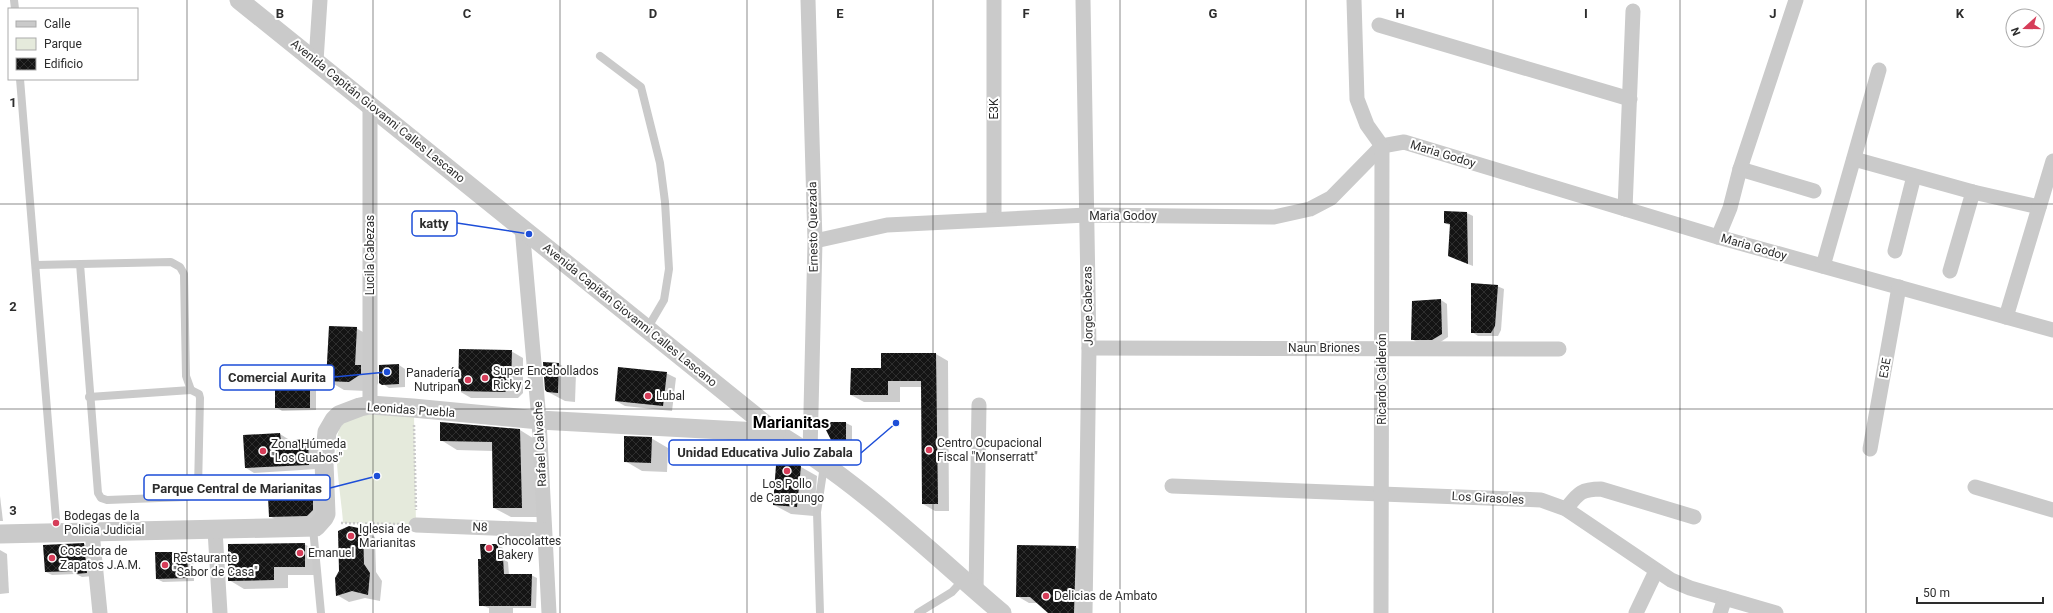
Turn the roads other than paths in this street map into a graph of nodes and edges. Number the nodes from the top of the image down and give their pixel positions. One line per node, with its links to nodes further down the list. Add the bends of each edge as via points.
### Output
1 (239, 0): 11 (street, Avenida Capitán Giovanni Calles Lascano)
2 (320, 0): 11 (street)
3 (808, 0): 29 (street, Ernesto Quezada)
4 (994, 0): 26 (street, E3K)
5 (1083, 0): 25 (street, Jorge Cabezas)
6 (1354, 0): 16 (street, via 1357,99 1367,125)
7 (1796, 0): 19 (street)
8 (1633, 11): 14 (street)
9 (1379, 25): 14 (street)
10 (600, 56): 37 (lane, via 641,87 660,163 669,269 664,300)
11 (316, 61): 15 (street, Avenida Capitán Giovanni Calles Lascano)
12 (1879, 70): 17 (street)
13 (20, 80): 32 (lane)
14 (1630, 99): 24 (street)
15 (370, 105): 27 (street, Avenida Capitán Giovanni Calles Lascano); 45 (street, Lucila Cabezas)
16 (1382, 146): 24 (street, Maria Godoy, via 1404,142); 25 (street, Maria Godoy, via 1331,198 1310,209 1274,217); 40 (street, Ricardo Calderón)
17 (1854, 159): 20 (street); 33 (street)
18 (2053, 161): 23 (street)
19 (1740, 169): 21 (street); 28 (street, via 1730,208)
20 (1914, 176): 22 (street); 30 (street)
21 (1814, 191)
22 (1973, 192): 23 (street); 34 (street)
23 (2039, 207): 36 (street)
24 (1625, 209): 28 (street, Maria Godoy)
25 (1087, 215): 26 (street, Maria Godoy); 39 (street, Jorge Cabezas)
26 (994, 219): 29 (street, Maria Godoy, via 887,225)
27 (522, 227): 37 (street, Avenida Capitán Giovanni Calles Lascano); 47 (street, Rafael Calvache)
28 (1718, 237): 33 (street, Maria Godoy)
29 (815, 241): 51 (street, Ernesto Quezada)
30 (1895, 251)
31 (80, 264): 32 (lane); 42 (lane, via 171,262 180,267 184,274 186,376); 44 (lane)
32 (36, 265): 62 (lane)
33 (1823, 266): 35 (street, Maria Godoy)
34 (1950, 271)
35 (1899, 287): 36 (street, Maria Godoy); 50 (street, E3E)
36 (2006, 317): 38 (street, Maria Godoy)
37 (647, 329): 43 (street, Avenida Capitán Giovanni Calles Lascano)
38 (2053, 330)
39 (1089, 348): 40 (street, Naun Briones); 75 (street, Jorge Cabezas)
40 (1382, 348): 41 (street, Naun Briones); 54 (street, Ricardo Calderón)
41 (1558, 349)
42 (191, 390): 44 (lane); 44 (lane, via 199,394 200,398 198,489 195,495 186,497 108,500 101,498 98,493)
43 (727, 393): 48 (street, via 732,402 732,413 727,423); 49 (street, Avenida Capitán Giovanni Calles Lascano)
44 (89, 397)
45 (370, 405): 47 (street, Leonidas Puebla); 58 (street, Leonidas Puebla, via 360,406 340,415 327,432 324,462 326,514)
46 (979, 405): 66 (street)
47 (539, 420): 48 (street, Leonidas Puebla); 61 (street, Rafael Calvache)
48 (718, 430): 49 (street, Leonidas Puebla)
49 (776, 434): 51 (street, Avenida Capitán Giovanni Calles Lascano)
50 (1870, 449)
51 (817, 458): 66 (street, Avenida Capitán Giovanni Calles Lascano); 72 (lane)
52 (1172, 486): 54 (street, Los Girasoles)
53 (1975, 487): 56 (street)
54 (1381, 493): 55 (street, Los Girasoles, via 1541,500); 76 (street, Ricardo Calderón)
55 (1566, 510): 57 (street, via 1585,489 1600,489); 65 (street, Los Girasoles)
56 (2053, 510)
57 (1694, 517)
58 (317, 525): 60 (street); 70 (lane)
59 (416, 525): 61 (street, N8)
60 (214, 530): 63 (street); 69 (street)
61 (544, 530): 71 (street, Rafael Calvache)
62 (57, 532): 63 (street); 64 (street)
63 (92, 532): 68 (street)
64 (0, 534)
65 (1656, 571): 67 (street, Los Girasoles, via 1671,580); 77 (street)
66 (970, 585): 73 (lane, via 952,592); 74 (street, Avenida Capitán Giovanni Calles Lascano)
67 (1724, 598): 78 (street); 79 (street, Los Girasoles)
68 (100, 613)
69 (220, 613)
70 (321, 613)
71 (549, 613)
72 (820, 613)
73 (918, 613)
74 (1002, 613)
75 (1085, 613)
76 (1381, 613)
77 (1636, 613)
78 (1720, 613)
79 (1776, 613)

